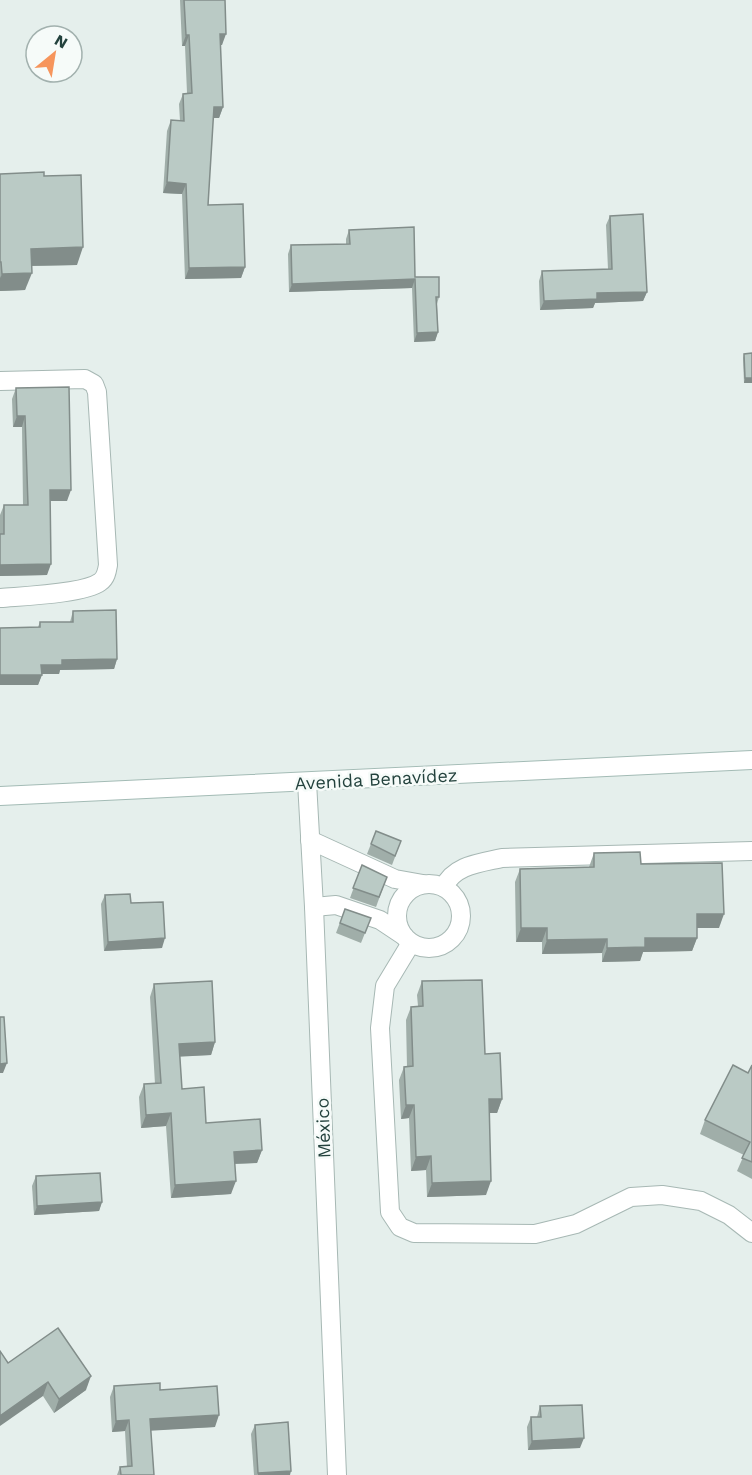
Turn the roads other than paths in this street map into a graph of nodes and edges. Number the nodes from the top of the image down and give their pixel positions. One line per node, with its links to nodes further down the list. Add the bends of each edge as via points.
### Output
1 (0, 381): 2 (street, via 85,379 94,384 108,565 105,577 88,587)
2 (0, 598)
3 (752, 760): 4 (street, Avenida Benavídez)
4 (307, 782): 5 (street, Avenida Benavídez); 6 (street, México)
5 (0, 796)
6 (310, 840): 8 (street, via 395,879); 10 (street, México)
7 (752, 851): 9 (street, via 502,858 471,864 449,876)
8 (423, 884): 9 (street); 11 (street, via 413,888 399,905 399,927)
9 (444, 887): 11 (street, via 459,902 462,912 458,932 451,941 432,949)
10 (314, 907): 11 (street, via 336,905 380,920); 13 (street, México)
11 (408, 940): 12 (street, via 385,986 380,1028 390,1212 400,1227 414,1233 536,1234 576,1224 631,1197 662,1195 701,1201 729,1215)
12 (752, 1233)
13 (338, 1475)

